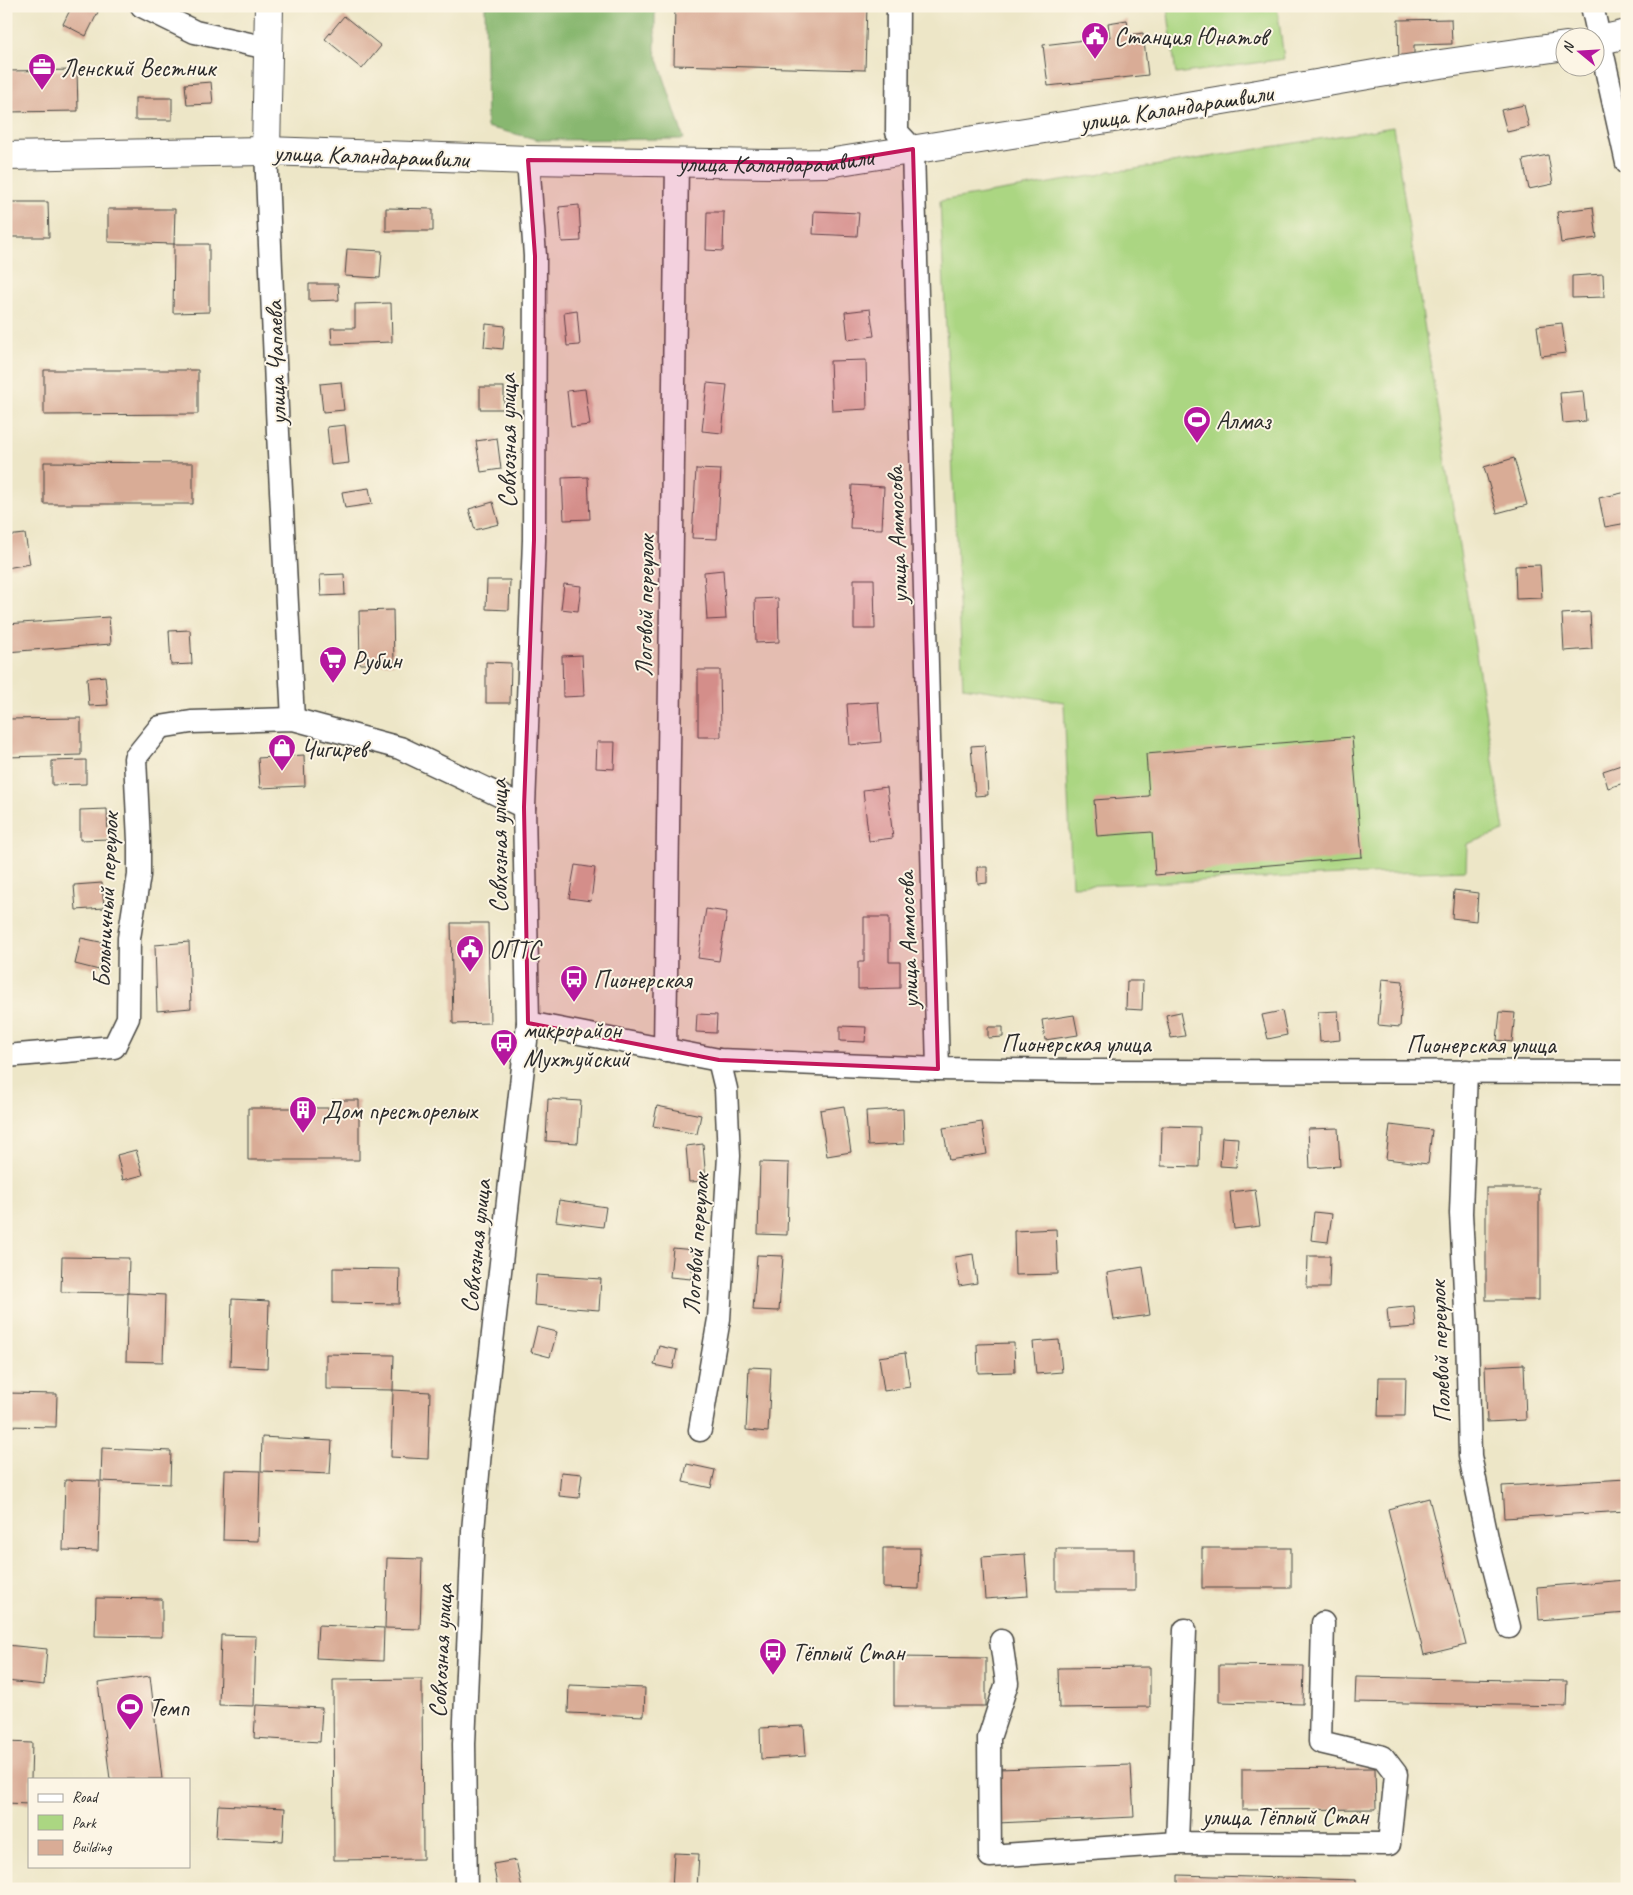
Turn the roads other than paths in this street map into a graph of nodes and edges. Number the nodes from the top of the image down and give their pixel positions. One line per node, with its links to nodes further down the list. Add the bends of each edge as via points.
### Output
1 (142, 6): 9 (street, via 195,32)
2 (269, 6): 9 (main road, улица Чапаева)
3 (898, 6): 11 (street, via 896,132)
4 (1592, 6): 5 (street)
5 (1595, 28)
6 (1627, 34): 7 (main road)
7 (1606, 39)
8 (1556, 47): 11 (main road, улица Каландарашвили)
9 (268, 48): 12 (main road, улица Чапаева)
10 (1606, 78): 16 (street)
11 (913, 149): 15 (main road, улица Каландарашвили, via 828,163); 23 (street, улица Аммосова)
12 (266, 151): 13 (main road, улица Каландарашвили); 14 (main road, улица Каландарашвили); 17 (street, улица Чапаева)
13 (6, 156)
14 (528, 160): 15 (main road, улица Каландарашвили); 18 (street, Совхозная улица, via 535,256 534,530)
15 (677, 162): 20 (street, Логовой переулок)
16 (1627, 163)
17 (293, 719): 18 (street, via 400,748); 21 (street, Больничный переулок, via 191,722 160,727 135,758 139,876 129,938 128,1018 114,1047)
18 (524, 807): 19 (street, Совхозная улица)
19 (528, 1023): 20 (street, Пионерская улица); 32 (street, Совхозная улица, via 482,1430 474,1531 464,1744)
20 (665, 1050): 22 (street, Пионерская улица)
21 (6, 1056)
22 (719, 1060): 23 (street, Пионерская улица); 26 (street, Логовой переулок, via 726,1089 729,1156 719,1319)
23 (938, 1069): 24 (street, Пионерская улица)
24 (1466, 1071): 25 (street, Пионерская улица); 28 (street, Полевой переулок, via 1461,1213 1470,1456)
25 (1627, 1072)
26 (700, 1430)
27 (1323, 1623): 31 (street, улица Тёплый Стан, via 1320,1742 1383,1757 1396,1774 1389,1844)
28 (1509, 1627)
29 (1185, 1630): 31 (street, улица Тёплый Стан)
30 (1000, 1641): 31 (street, via 1007,1683 989,1738 990,1856)
31 (1178, 1843)
32 (466, 1889)

